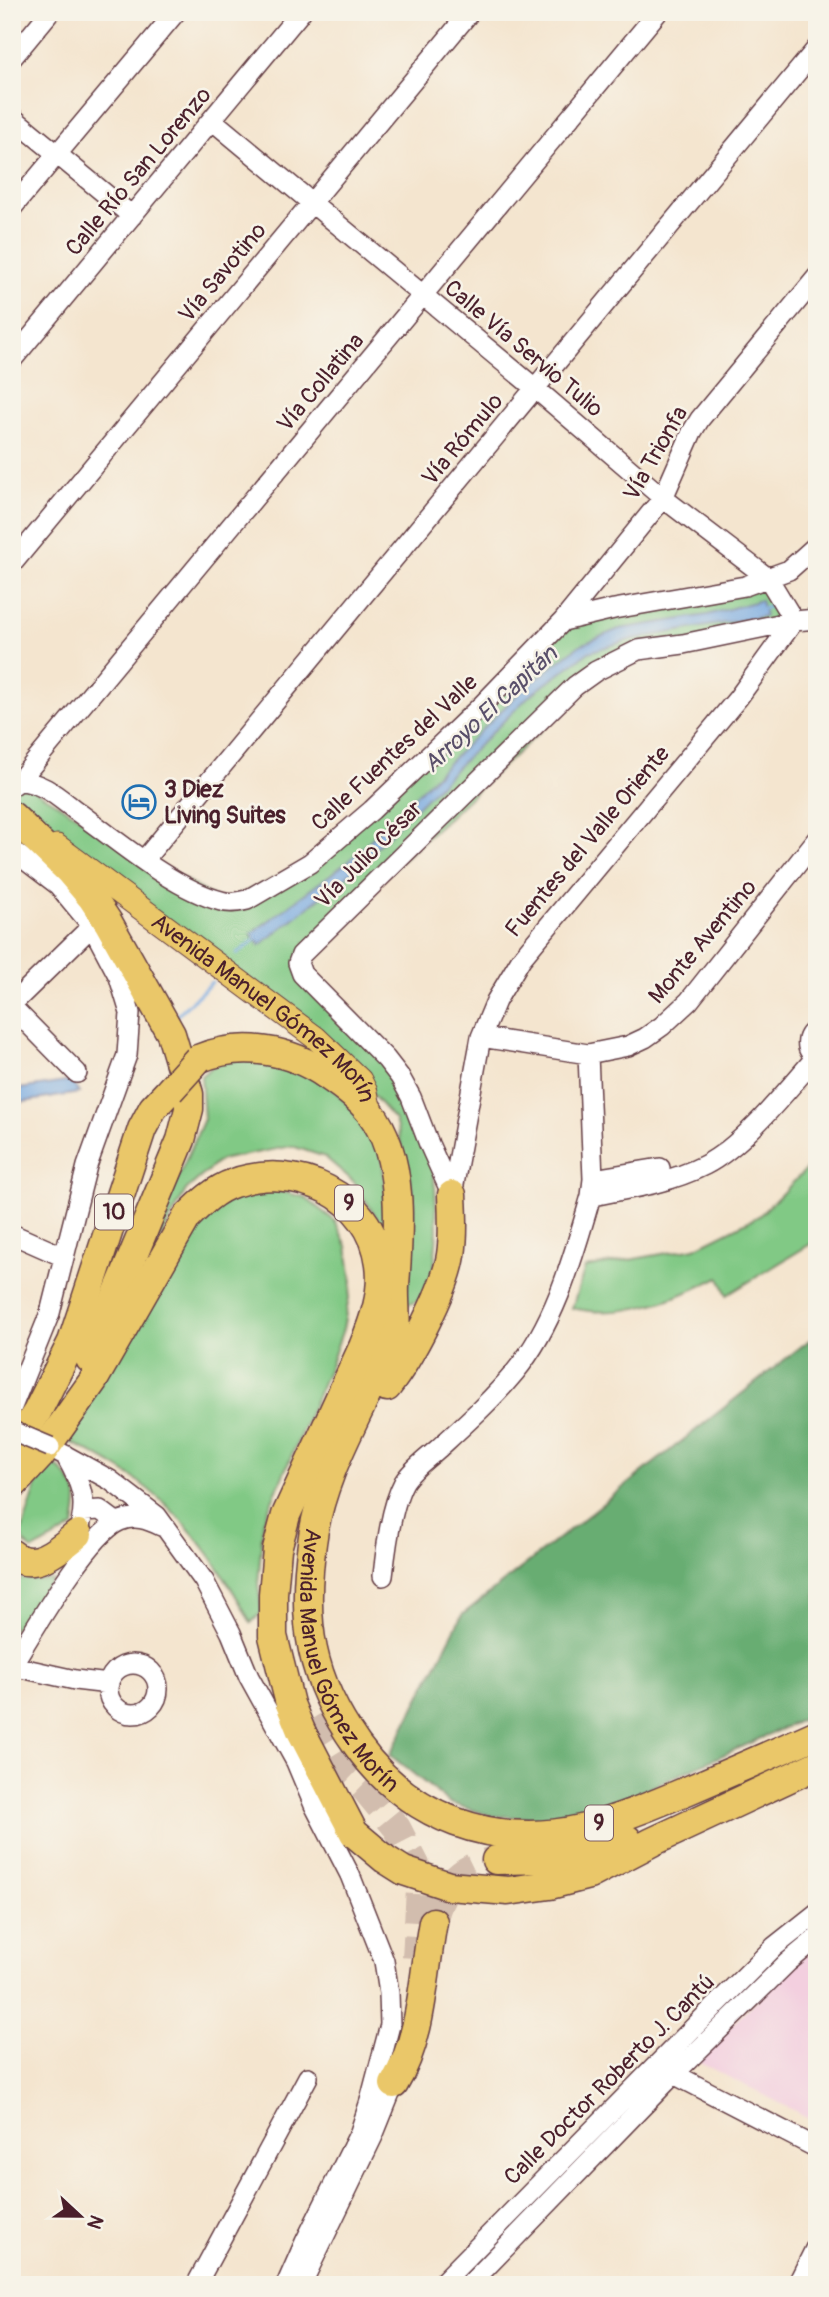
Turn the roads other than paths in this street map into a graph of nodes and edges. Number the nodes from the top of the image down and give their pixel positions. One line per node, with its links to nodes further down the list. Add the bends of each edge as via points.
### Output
1 (50, 12): 7 (street)
2 (176, 12): 10 (street)
3 (301, 12): 9 (street, Calle Río San Lorenzo)
4 (470, 12): 11 (street, Vía Savotino)
5 (658, 12): 15 (street, Vía Collatina)
6 (817, 48): 17 (street, Vía Rómulo)
7 (12, 58)
8 (12, 117): 10 (street)
9 (212, 120): 11 (street, Calle Vía Servio Tulio); 13 (street, Calle Río San Lorenzo)
10 (57, 154): 12 (street); 13 (street)
11 (311, 203): 15 (street, Calle Vía Servio Tulio); 20 (street, Vía Savotino)
12 (12, 208)
13 (132, 216): 16 (street, Calle Río San Lorenzo)
14 (817, 277): 18 (street, Vía Trionfa, via 700,419)
15 (424, 296): 17 (street, Calle Vía Servio Tulio); 25 (street, Vía Collatina)
16 (12, 360)
17 (536, 389): 18 (street, Calle Vía Servio Tulio); 29 (street, Vía Rómulo)
18 (663, 498): 21 (street, Calle Vía Servio Tulio); 23 (street, Vía Trionfa)
19 (817, 545): 21 (street, via 789,570)
20 (12, 564)
21 (768, 578): 23 (street); 24 (street, Calle Vía Servio Tulio)
22 (817, 619): 24 (street)
23 (563, 621): 29 (street, Calle Fuentes del Valle, via 372,810 310,863 260,894 222,902 192,890)
24 (794, 621): 33 (street, Fuentes del Valle Oriente, via 738,698 521,959); 39 (street, Vía Julio César, via 638,650 596,671 575,686 301,955 302,974 400,1077)
25 (16, 784): 29 (street, Calle Fuentes del Valle, via 41,785)
26 (12, 814): 37 (main road, Avenida Manuel Gómez Morín / 9, via 316,1038 359,1080); 48 (highway, via 69,871 108,922 171,1034 189,1094 181,1140)
27 (817, 839): 34 (street, Monte Aventino, via 689,1001 645,1038)
28 (12, 850): 30 (street, via 58,885)
29 (144, 860)
30 (92, 926): 31 (street); 43 (street, via 123,988 130,1035 87,1166)
31 (12, 1006): 36 (street)
32 (817, 1029): 35 (street, via 808,1037)
33 (481, 1037): 34 (street, Monte Aventino); 38 (street, Fuentes del Valle Oriente)
34 (588, 1054): 40 (street)
35 (814, 1055): 40 (street, via 728,1137 701,1154)
36 (77, 1073)
37 (370, 1112): 46 (highway, Avenida Manuel Gómez Morín / 9, via 389,1152 397,1190 400,1232 394,1336); 47 (highway, 10, bridge, via 334,1080 298,1059 254,1048 223,1050 198,1059 153,1108 138,1139 72,1342)
38 (463, 1138): 39 (street); 41 (street, Fuentes del Valle Oriente)
39 (429, 1144): 41 (street)
40 (592, 1188): 56 (street, via 560,1293 532,1349 485,1406 405,1480 386,1547)
41 (452, 1195): 46 (highway, via 451,1256 424,1325 394,1378)
42 (12, 1234): 43 (street)
43 (64, 1257): 44 (street, via 50,1313)
44 (12, 1407)
45 (12, 1431): 48 (street, bridge)
46 (343, 1445): 50 (highway, Avenida Manuel Gómez Morín / 9)
47 (12, 1451)
48 (51, 1452): 49 (highway); 51 (highway); 52 (street, via 82,1488); 54 (street, via 118,1486); 65 (highway, Avenida Manuel Gómez Morín / 9, via 177,1232 194,1210 218,1191 249,1178 287,1176 332,1191 360,1215 376,1244 381,1292 363,1347 286,1516 273,1594 273,1636 290,1704)
49 (12, 1486)
50 (323, 1493): 60 (highway, via 290,1560 287,1589 290,1642); 61 (highway, Avenida Manuel Gómez Morín / 9, via 306,1595 314,1656 325,1690 364,1755 430,1813 474,1828 521,1836 582,1829 681,1793)
51 (12, 1503)
52 (81, 1522): 53 (street, via 100,1510); 55 (highway, via 57,1551 41,1559 27,1561); 57 (street)
53 (116, 1522): 54 (street, via 139,1517); 57 (street, via 98,1538)
54 (168, 1530): 62 (street, via 204,1581)
55 (12, 1554)
56 (383, 1576)
57 (54, 1596): 58 (street)
58 (12, 1666): 59 (street)
59 (108, 1684)
60 (312, 1719)
61 (817, 1734)
62 (296, 1762): 65 (highway, via 335,1819); 77 (street, via 360,1897 384,1961 390,2025 360,2132)
63 (817, 1765): 64 (highway, Avenida Manuel Gómez Morín / 9)
64 (747, 1797): 65 (highway, Avenida Manuel Gómez Morín / 9, via 589,1875 508,1891 449,1886 404,1871); 66 (highway, via 695,1811 587,1853)
65 (354, 1833)
66 (496, 1860)
67 (817, 1913): 71 (street, Calle Doctor Roberto J. Cantú, via 774,1947)
68 (433, 1922): 73 (highway, via 416,2024 406,2065)
69 (817, 1938): 71 (street, Calle Doctor Roberto J. Cantú)
70 (414, 1978): 73 (highway)
71 (665, 2070): 74 (street); 79 (street, Calle Doctor Roberto J. Cantú); 80 (street, Calle Doctor Roberto J. Cantú)
72 (308, 2077): 76 (street)
73 (394, 2084): 78 (street)
74 (817, 2148)
75 (817, 2245): 81 (street)
76 (196, 2285)
77 (286, 2285)
78 (301, 2285)
79 (440, 2285)
80 (469, 2285)
81 (797, 2285)

